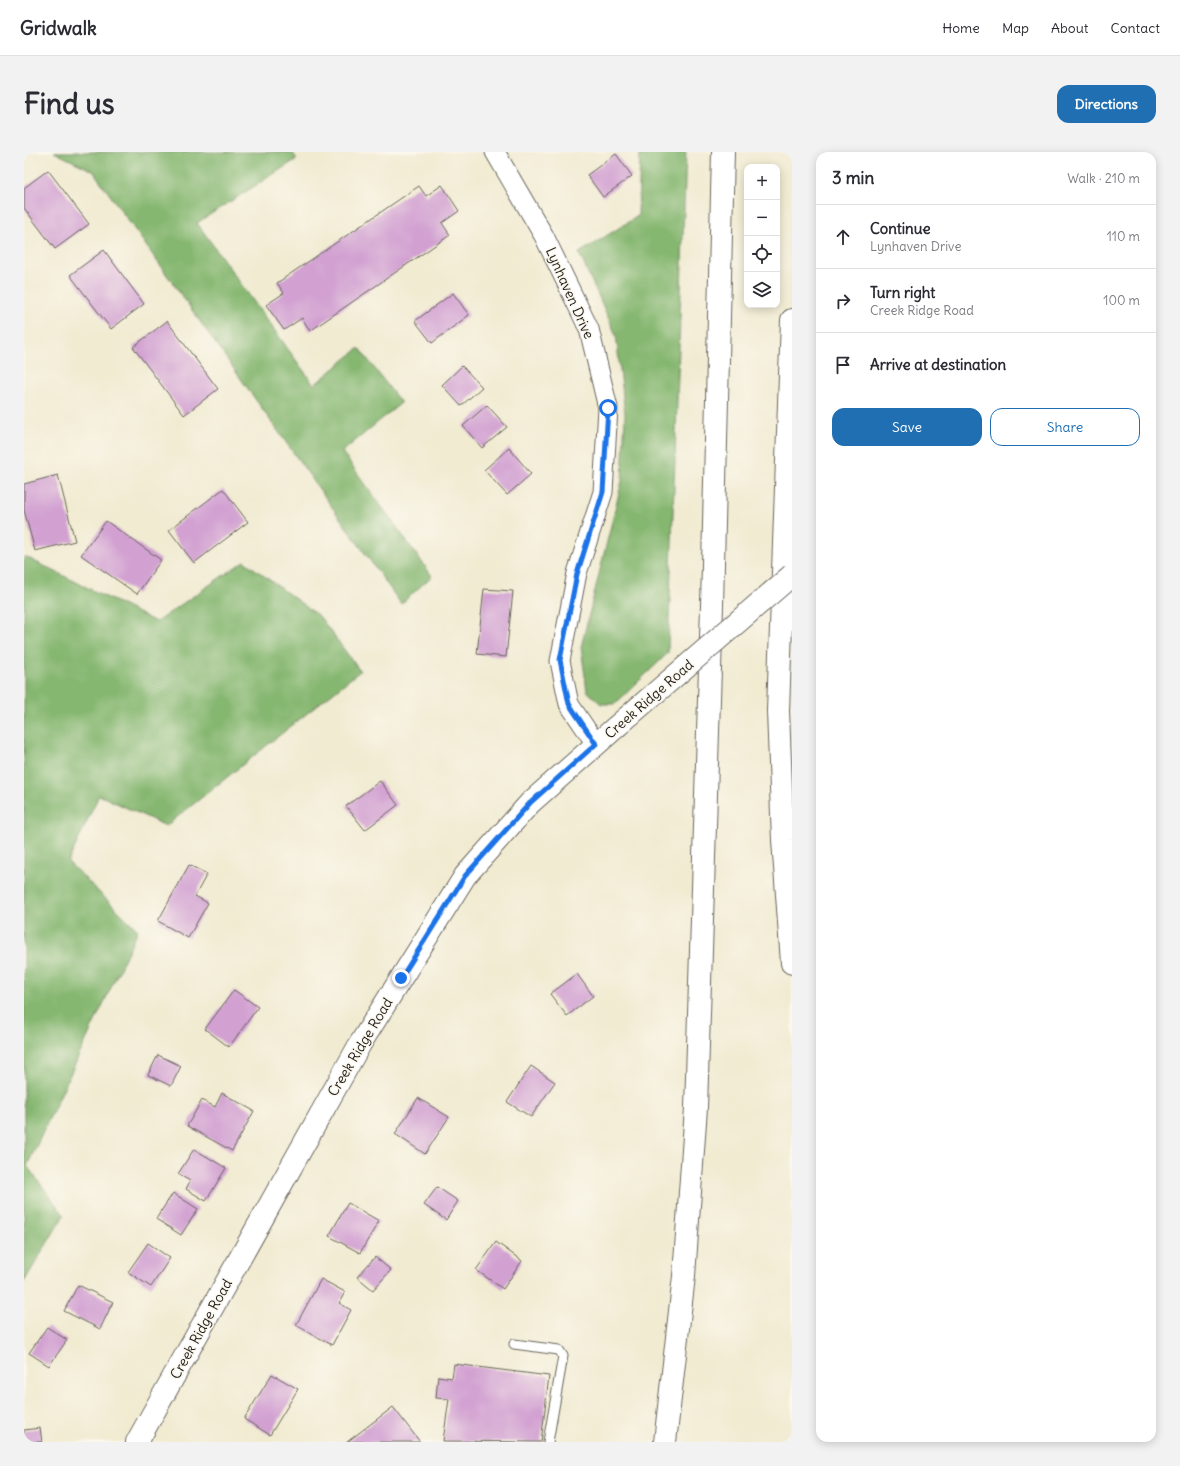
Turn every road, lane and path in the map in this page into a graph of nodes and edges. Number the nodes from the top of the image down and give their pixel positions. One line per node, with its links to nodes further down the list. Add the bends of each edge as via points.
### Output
1 (495, 152): 5 (street, Lynhaven Drive, via 544,236 589,329 608,408 603,492 577,574 560,660 569,704)
2 (723, 152): 10 (main road, via 696,1108 684,1276)
3 (792, 320): 6 (main road, via 778,711 783,840)
4 (792, 575): 5 (main road, Creek Ridge Road, bridge)
5 (596, 744): 8 (main road, Creek Ridge Road, via 530,803 465,876 360,1044)
6 (792, 963)
7 (514, 1344): 9 (lane, via 559,1350 563,1356)
8 (138, 1442)
9 (548, 1442)
10 (665, 1442)

